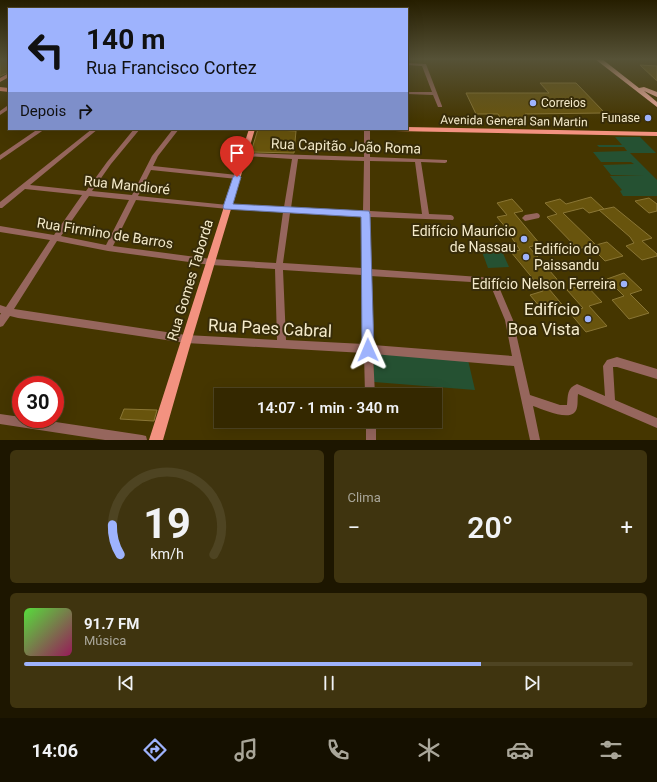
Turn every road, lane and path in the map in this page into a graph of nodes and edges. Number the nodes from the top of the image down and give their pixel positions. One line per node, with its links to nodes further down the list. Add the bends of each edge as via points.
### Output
1 (430, 80): 7 (street)
2 (625, 80): 4 (highway)
3 (633, 80): 5 (highway)
4 (629, 83): 5 (highway); 9 (highway)
5 (647, 90): 8 (highway)
6 (408, 93): 7 (street)
7 (435, 94): 10 (street)
8 (657, 96)
9 (657, 105)
10 (440, 106)
11 (408, 129): 18 (main road, Avenida General San Martin)
12 (41, 130): 21 (street)
13 (94, 130): 27 (street)
14 (136, 130): 28 (street)
15 (175, 130): 25 (street)
16 (252, 130): 19 (main road, Rua Gomes Taborda)
17 (367, 130): 22 (street)
18 (657, 134)
19 (245, 154): 20 (street, Rua Capitão João Roma); 26 (main road, Rua Gomes Taborda)
20 (295, 157): 22 (street, Rua Capitão João Roma); 32 (street)
21 (0, 158)
22 (366, 159): 23 (street, Rua Capitão João Roma); 33 (street)
23 (418, 160): 24 (street, Rua Capitão João Roma); 35 (street)
24 (445, 162)
25 (148, 168): 26 (street); 29 (street)
26 (237, 177): 31 (main road, Rua Gomes Taborda)
27 (24, 187): 28 (street, Rua Mandioré); 30 (street)
28 (89, 192): 29 (street, Rua Mandioré); 39 (street)
29 (134, 198): 31 (street, Rua Mandioré); 40 (street)
30 (0, 206)
31 (228, 207): 32 (street, Rua Mandioré); 41 (main road, Rua Gomes Taborda)
32 (288, 210): 33 (street, Rua Mandioré); 42 (street)
33 (366, 214): 35 (street, Rua Mandioré); 43 (street)
34 (537, 216): 37 (street)
35 (426, 217): 36 (street, Rua Mandioré)
36 (451, 218)
37 (525, 218)
38 (0, 229): 39 (street, Rua Firmino de Barros)
39 (55, 238): 40 (street, Rua Firmino de Barros); 44 (street)
40 (108, 248): 41 (street, Rua Firmino de Barros)
41 (211, 262): 42 (street, Rua Firmino de Barros); 46 (main road, Rua Gomes Taborda)
42 (279, 266): 43 (street, Rua Firmino de Barros); 47 (street)
43 (366, 271): 48 (street); 49 (street, Rua Firmino de Barros, via 486,279 493,282 509,320)
44 (4, 311): 45 (street); 46 (street, Rua Paes Cabral)
45 (0, 323)
46 (186, 339): 47 (street, Rua Paes Cabral); 58 (main road, Rua Gomes Taborda)
47 (282, 344): 48 (street, Rua Paes Cabral)
48 (368, 350): 49 (street, Rua Paes Cabral); 51 (street)
49 (517, 361): 52 (street)
50 (657, 374): 53 (street, via 612,361 608,366)
51 (370, 388)
52 (526, 399): 53 (street, via 566,410 572,407 573,392 577,389); 60 (street)
53 (610, 403): 55 (street)
54 (0, 419): 57 (street)
55 (657, 423)
56 (371, 428): 59 (street)
57 (142, 440)
58 (156, 440)
59 (371, 440)
60 (535, 440)

